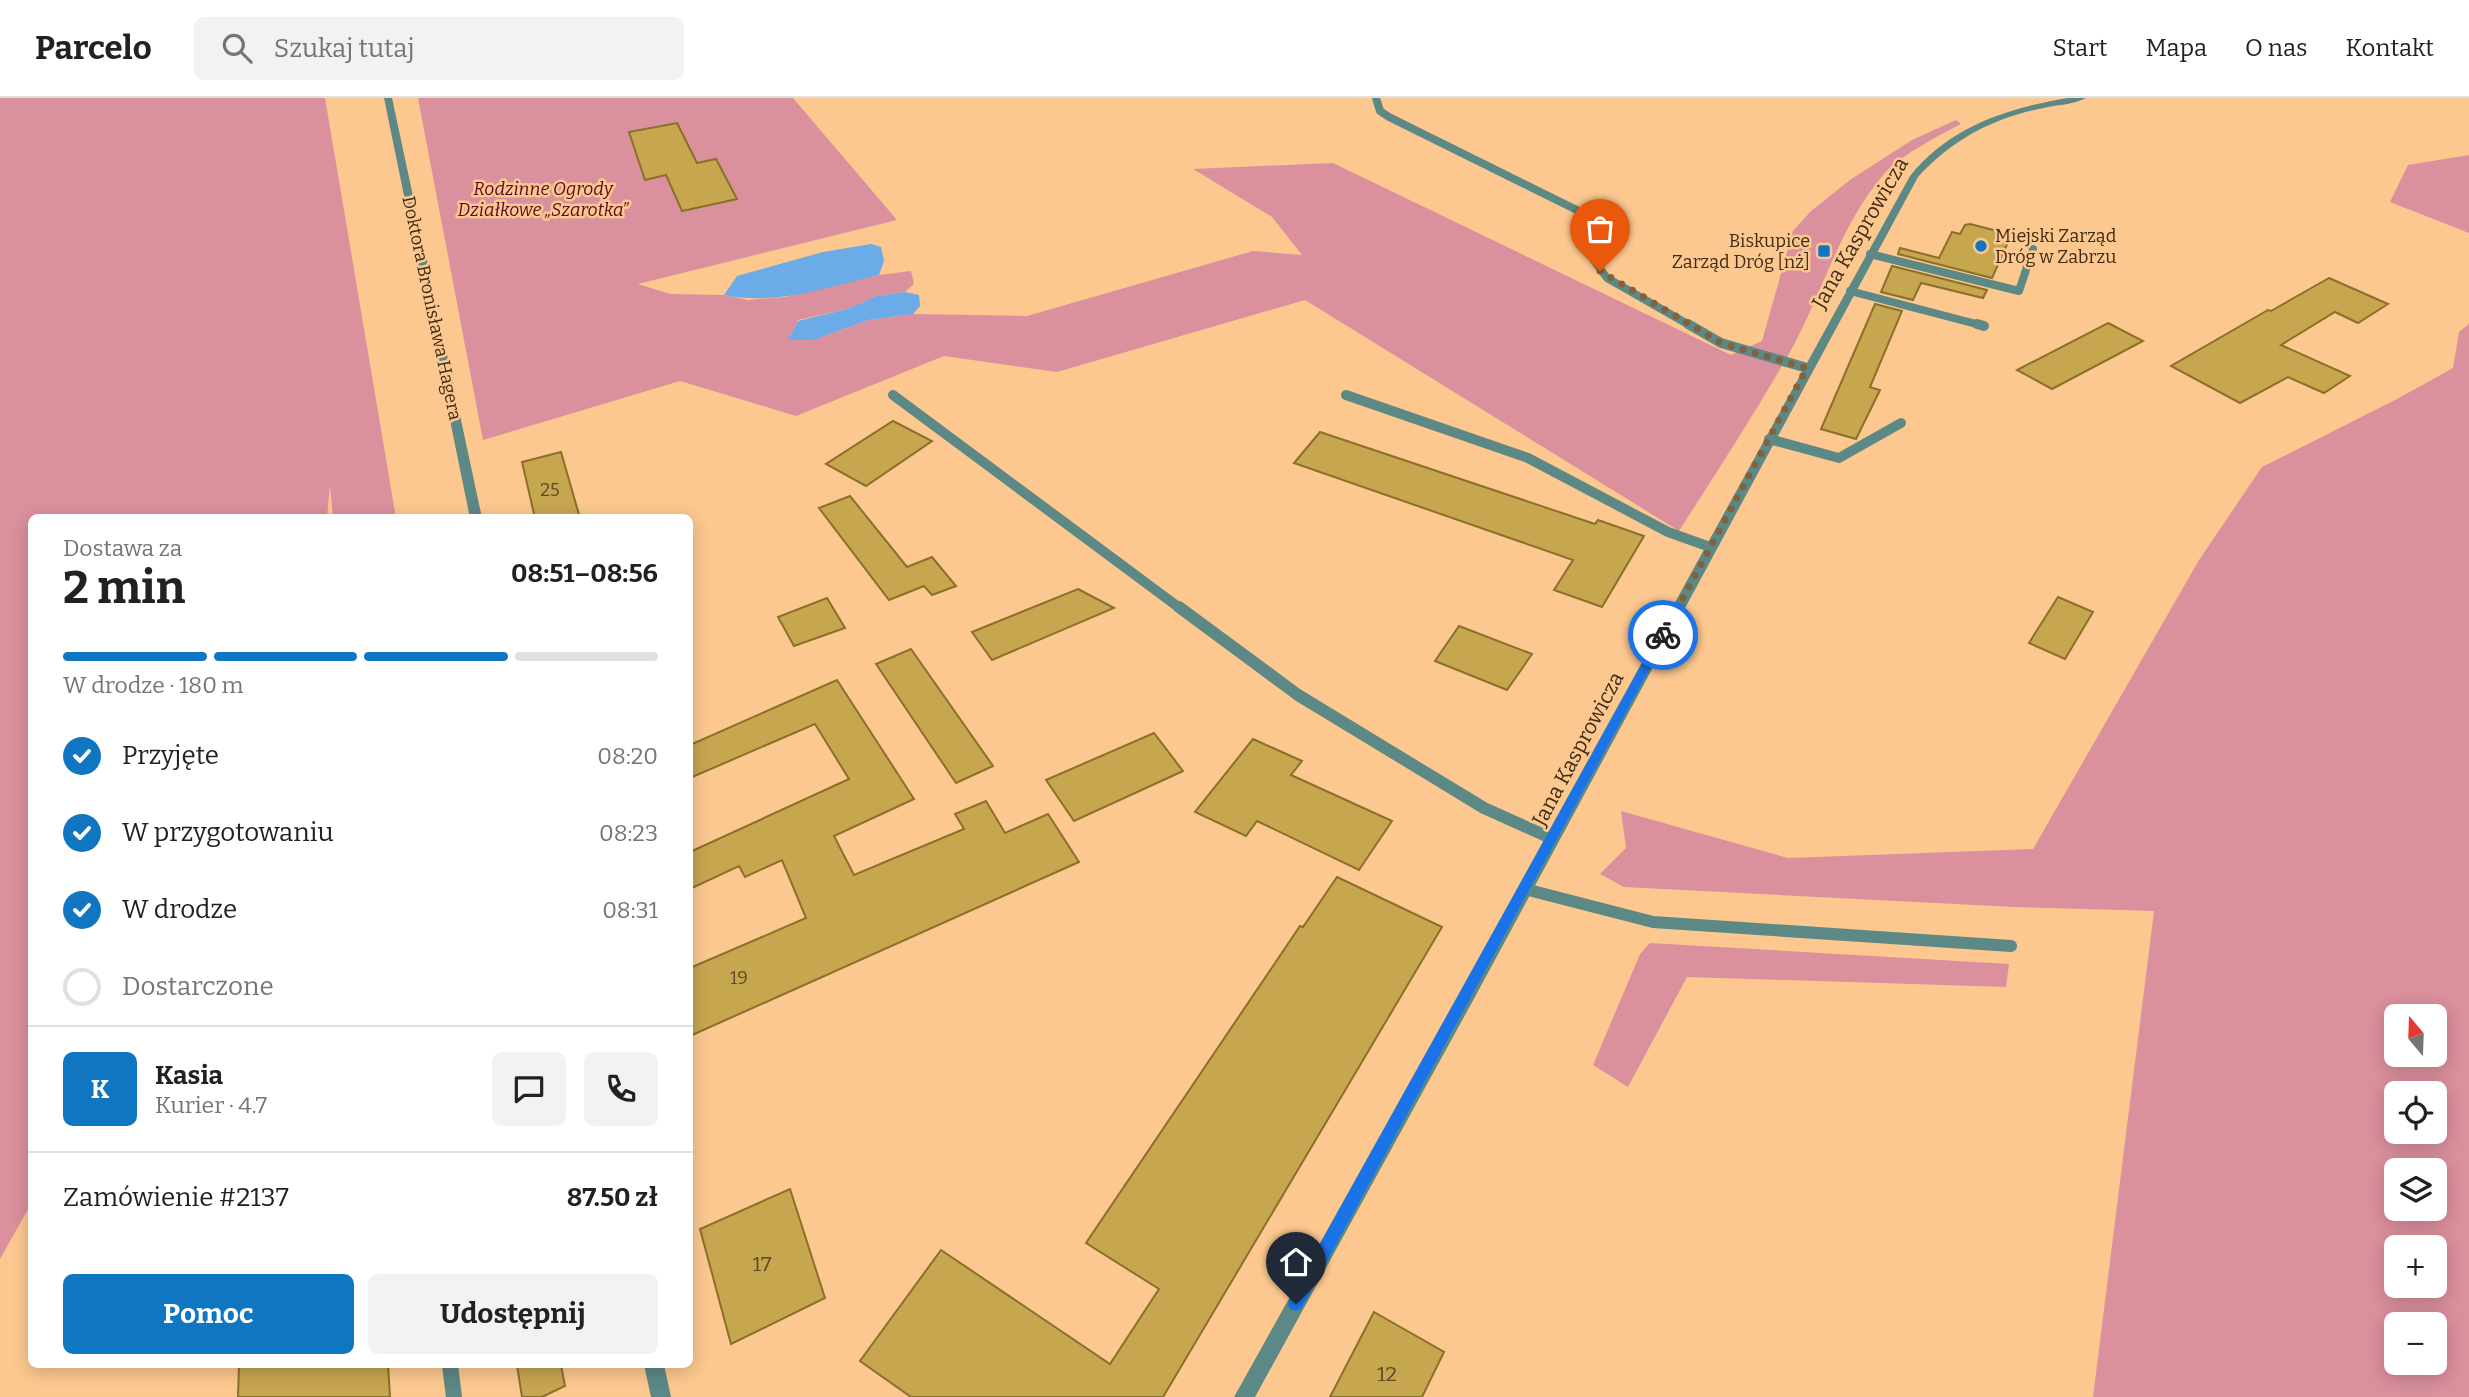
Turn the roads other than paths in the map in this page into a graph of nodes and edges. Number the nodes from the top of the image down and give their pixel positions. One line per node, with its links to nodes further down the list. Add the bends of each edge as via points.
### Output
1 (388, 98): 13 (street, Doktora Bronisława Hagera)
2 (1376, 98): 8 (lane, via 1389,117 1601,222 1593,259 1606,278 1721,343)
3 (2082, 98): 5 (street, Jana Kasprowicza, via 1992,119 1951,140 1914,176)
4 (2034, 249): 5 (lane, via 2019,291)
5 (1870, 254): 6 (street, Jana Kasprowicza)
6 (1850, 291): 7 (lane); 8 (street, Jana Kasprowicza)
7 (1984, 326)
8 (1807, 368): 12 (street, Jana Kasprowicza)
9 (1346, 394): 14 (lane, via 1528,458 1668,532)
10 (893, 395): 15 (lane, via 1298,695 1484,808)
11 (1901, 423): 12 (lane, via 1839,458)
12 (1769, 439): 14 (street, Jana Kasprowicza)
13 (475, 514)
14 (1710, 547): 15 (street, Jana Kasprowicza)
15 (1553, 839): 16 (street, Jana Kasprowicza)
16 (1525, 889): 17 (lane, via 1653,922); 22 (street, Jana Kasprowicza)
17 (2011, 946)
18 (450, 1368): 20 (lane)
19 (655, 1368): 21 (street)
20 (454, 1397)
21 (661, 1397)
22 (1244, 1397)

